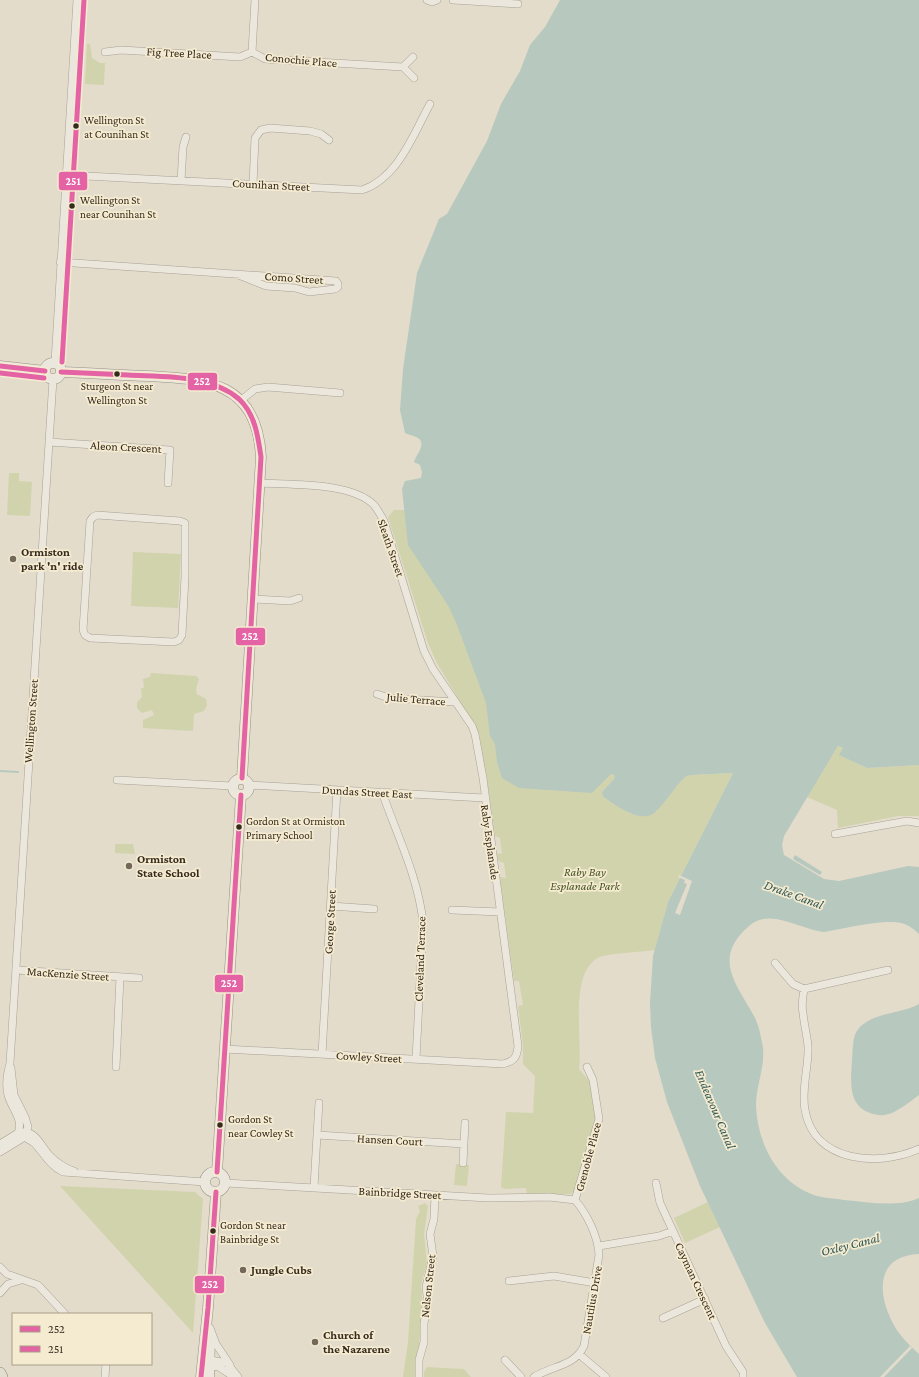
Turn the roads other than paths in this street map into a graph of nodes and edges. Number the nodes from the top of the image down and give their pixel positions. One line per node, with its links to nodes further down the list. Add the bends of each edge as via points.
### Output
1 (77, 0): 16 (street)
2 (255, 0): 9 (street, Conochie Place)
3 (427, 0): 4 (street)
4 (437, 0)
5 (453, 0): 6 (street)
6 (463, 0): 7 (street)
7 (518, 4)
8 (105, 52): 9 (street, Fig Tree Place, via 121,50 240,57)
9 (252, 52): 11 (street, Conochie Place, via 265,59)
10 (413, 57): 11 (street)
11 (403, 67): 12 (street)
12 (414, 78)
13 (430, 104): 18 (street, Counihan Street, via 396,166 373,186 362,190)
14 (186, 137): 17 (street, via 182,147)
15 (329, 140): 18 (street, via 310,131 270,128 260,130 255,138)
16 (66, 175): 17 (street, Counihan Street); 19 (street)
17 (181, 181): 18 (street, Counihan Street)
18 (253, 184)
19 (60, 262): 20 (street, Como Street); 21 (street)
20 (236, 274): 20 (street, Como Street, via 336,281 338,287 309,292 295,288 266,286)
21 (55, 362): 23 (street, via 48,364); 24 (street)
22 (0, 366): 23 (street)
23 (45, 371): 25 (street)
24 (62, 372): 25 (street); 27 (street, via 196,379 219,385)
25 (53, 379): 28 (street, Wellington Street)
26 (340, 393): 27 (street, via 268,387 255,389)
27 (240, 401): 30 (street, via 250,414 260,437)
28 (49, 442): 29 (street, Aleon Crescent, via 170,450); 51 (street, Wellington Street)
29 (168, 483)
30 (260, 483): 33 (street); 34 (street, Sleath Street, via 343,489 360,495 374,506 384,521)
31 (93, 517): 31 (street, via 97,514 180,521 185,524 185,582 182,635 179,640 129,641 90,638 85,635 83,630 90,521)
32 (299, 598): 33 (street, via 290,601)
33 (253, 599): 38 (street)
34 (419, 636): 36 (street, Raby Esplanade, via 433,669)
35 (377, 694): 36 (street, Julie Terrace, via 389,698)
36 (455, 702): 43 (street, Raby Esplanade, via 475,734)
37 (117, 780): 39 (street)
38 (245, 781): 39 (street, via 236,779); 40 (street, Dundas Street East); 42 (street, via 247,792)
39 (232, 786): 42 (street, via 234,791)
40 (337, 790): 41 (street, Dundas Street East); 46 (street, George Street)
41 (382, 792): 43 (street, Dundas Street East); 58 (street, Cleveland Terrace, via 421,903 423,922)
42 (241, 795): 56 (street)
43 (484, 798): 49 (street, Raby Esplanade)
44 (919, 823): 45 (street, via 907,821)
45 (835, 834)
46 (331, 906): 47 (street); 57 (street, George Street)
47 (374, 909)
48 (452, 910): 49 (street)
49 (500, 912): 59 (street, Raby Esplanade, via 518,1046)
50 (775, 963): 55 (street, via 793,984)
51 (16, 970): 53 (street, MacKenzie Street); 65 (street, Wellington Street, via 10,1063 14,1095 28,1122)
52 (888, 970): 55 (street)
53 (120, 977): 54 (street, MacKenzie Street); 60 (street, MacKenzie Street)
54 (139, 978)
55 (804, 989): 68 (street, via 802,1012 808,1045 808,1062 804,1109 813,1134 828,1148 852,1156 886,1159)
56 (225, 1049): 57 (street, Cowley Street); 70 (street)
57 (322, 1054): 58 (street, Cowley Street)
58 (416, 1059): 59 (street, Cowley Street, via 504,1064)
59 (513, 1061)
60 (116, 1067)
61 (587, 1067): 77 (street, Grenoble Place, via 594,1080 599,1118)
62 (319, 1103): 64 (street)
63 (465, 1123): 66 (street)
64 (317, 1135): 66 (street, Hansen Court); 74 (street)
65 (20, 1136): 67 (street); 71 (street, via 38,1139 59,1164 83,1174)
66 (464, 1144): 69 (street)
67 (2, 1146)
68 (919, 1149)
69 (463, 1163)
70 (217, 1172): 71 (street, via 210,1173); 72 (street, via 225,1177)
71 (205, 1182): 75 (street, via 208,1189)
72 (226, 1183): 74 (street, Bainbridge Street); 75 (street)
73 (656, 1183): 78 (street, via 660,1203)
74 (314, 1187): 76 (street, Bainbridge Street)
75 (216, 1192): 86 (street)
76 (435, 1195): 77 (street, Bainbridge Street, via 488,1198 548,1197); 98 (street, Nelson Street, via 434,1219 430,1234 432,1262 426,1287 428,1304)
77 (575, 1200): 79 (street, Nautilus Drive)
78 (673, 1231): 79 (street, Cayman Crescent, via 660,1236); 85 (street, Cayman Crescent)
79 (599, 1246): 83 (street, Nautilus Drive)
80 (0, 1267): 81 (street, via 7,1274)
81 (23, 1279): 84 (street, via 8,1284); 87 (street, via 38,1285)
82 (509, 1281): 83 (street, via 554,1276)
83 (595, 1283): 90 (street, Nautilus Drive, via 584,1346)
84 (0, 1293)
85 (704, 1299): 88 (street); 102 (street, Cayman Crescent, via 726,1346 743,1372)
86 (208, 1308): 89 (street); 94 (street)
87 (63, 1313)
88 (663, 1318)
89 (210, 1328): 93 (street, via 216,1344); 94 (street)
90 (580, 1355): 100 (street, via 571,1362); 101 (street)
91 (505, 1360): 99 (street)
92 (106, 1365): 95 (street)
93 (230, 1365): 94 (street, via 222,1360); 97 (street)
94 (206, 1369): 96 (street, via 219,1367)
95 (105, 1377)
96 (234, 1377)
97 (238, 1377)
98 (419, 1377)
99 (521, 1377)
100 (534, 1377)
101 (606, 1377)
102 (743, 1377)

